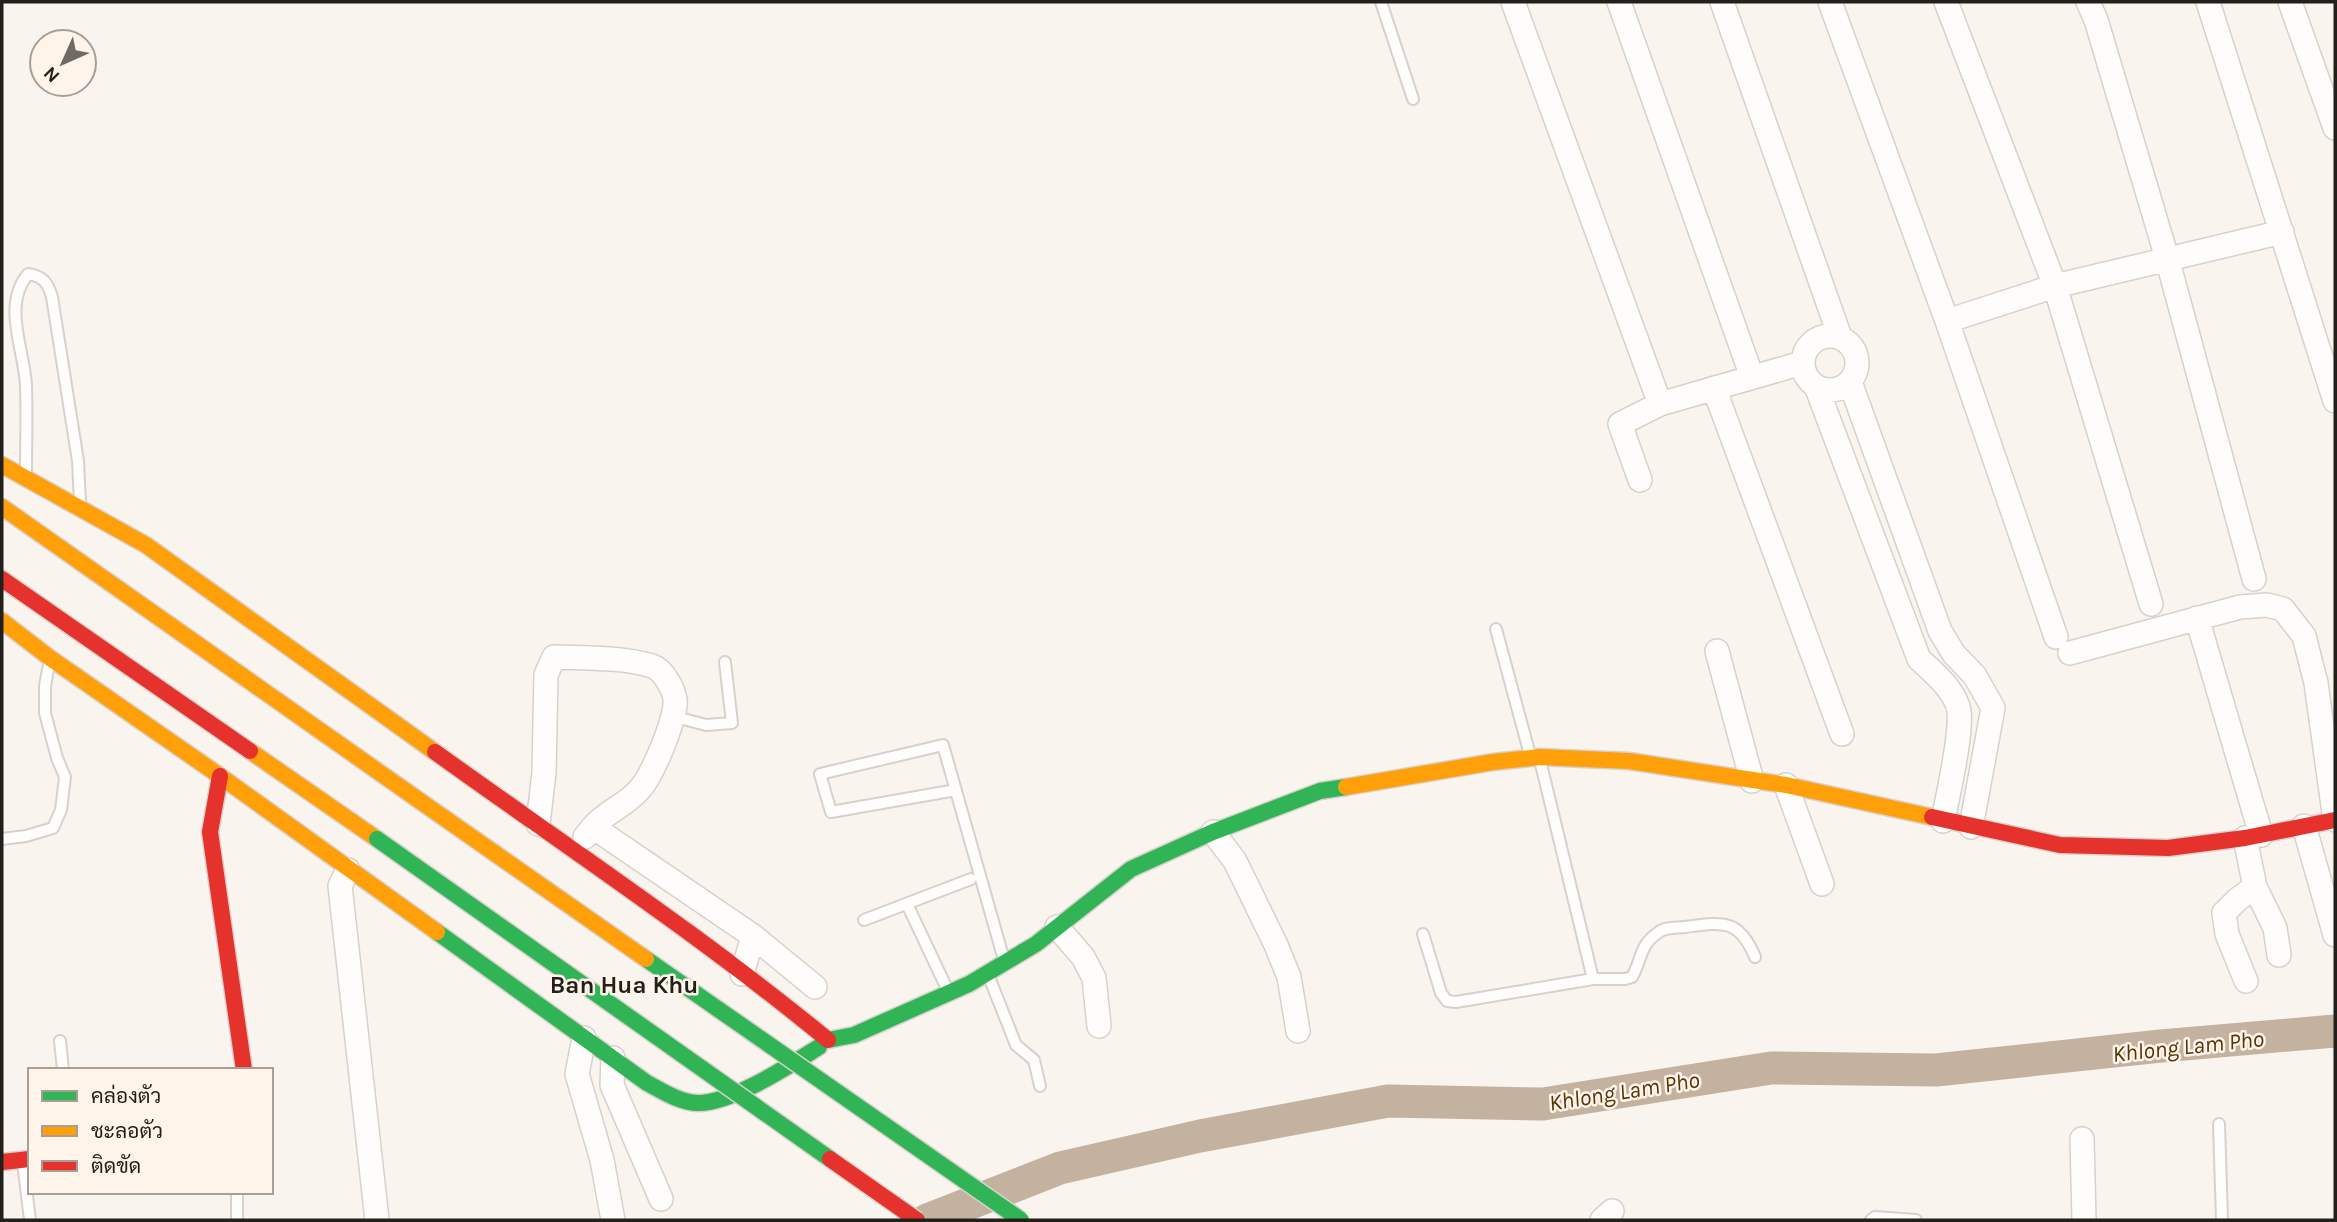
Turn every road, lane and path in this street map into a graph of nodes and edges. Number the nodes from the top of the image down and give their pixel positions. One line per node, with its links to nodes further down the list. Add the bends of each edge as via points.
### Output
1 (1381, 2): 10 (lane)
2 (1513, 2): 23 (street)
3 (1619, 2): 18 (street)
4 (1722, 2): 16 (street)
5 (1830, 2): 15 (street)
6 (1946, 2): 14 (street)
7 (2088, 2): 13 (street)
8 (2208, 2): 12 (street)
9 (2290, 2): 11 (street)
10 (1413, 99)
11 (2335, 128)
12 (2282, 232): 13 (street); 22 (street)
13 (2167, 258): 14 (street); 32 (street)
14 (2055, 286): 15 (street); 34 (street)
15 (1947, 321): 36 (street, via 2063,645)
16 (1840, 337): 17 (street, via 1815,339); 19 (street, via 1857,357)
17 (1802, 363): 18 (street); 20 (street, via 1808,380)
18 (1752, 377): 21 (street)
19 (1850, 382): 20 (street, via 1834,390); 56 (street, via 1940,631 1993,708)
20 (1816, 386): 52 (street, via 1919,659 1942,680 1959,710)
21 (1714, 388): 23 (street); 45 (street)
22 (2335, 401)
23 (1660, 404): 26 (street, via 1620,424)
24 (2, 465): 25 (main road)
25 (26, 478): 28 (main road); 28 (lane, via 26,381 16,329 17,294 28,274 38,275 52,297 78,461)
26 (1640, 480)
27 (2, 507): 35 (main road)
28 (80, 508): 29 (main road)
29 (180, 569): 30 (main road); 53 (main road)
30 (162, 574)
31 (2, 579): 39 (main road)
32 (2254, 579)
33 (152, 591): 35 (main road)
34 (2151, 604)
35 (159, 616): 107 (main road, bridge)
36 (2197, 618): 51 (street, via 2267,605 2283,609 2304,636 2316,683); 58 (street)
37 (2, 621): 41 (main road)
38 (1496, 629): 46 (lane)
39 (84, 636): 43 (main road, via 64,646 60,657); 106 (main road, bridge)
40 (1717, 651): 48 (street)
41 (50, 658): 43 (main road); 59 (lane, via 45,713 65,777 61,810 53,828)
42 (725, 662): 44 (lane, via 732,723 706,725)
43 (65, 668): 47 (main road)
44 (672, 716): 53 (street, via 676,703 668,682 654,667 554,657 546,675); 55 (street, via 642,787)
45 (1842, 734)
46 (1535, 758): 48 (main road, via 1629,761); 57 (main road, via 1320,791); 76 (lane)
47 (220, 776): 61 (main road); 88 (main road, via 210,832)
48 (1752, 781): 49 (main road)
49 (1786, 785): 52 (main road); 63 (street)
50 (956, 790): 50 (lane, via 943,745 820,774 831,812); 73 (lane)
51 (2335, 820): 54 (main road)
52 (1943, 821): 56 (main road)
53 (538, 824): 60 (main road)
54 (2304, 826): 58 (main road); 69 (street)
55 (593, 827): 60 (street); 70 (street)
56 (1971, 827): 58 (main road, via 2060,845 2168,848)
57 (1213, 832): 67 (main road, via 1131,869); 81 (street, via 1235,861 1276,945 1289,977)
58 (2253, 836): 64 (street)
59 (2, 839)
60 (574, 850): 75 (main road)
61 (348, 870): 82 (main road); 104 (street, via 340,886)
62 (971, 879): 65 (lane)
63 (1822, 884)
64 (2255, 887): 71 (street, via 2275,928); 77 (street, via 2224,914)
65 (907, 904): 66 (lane); 79 (lane)
66 (864, 920)
67 (1057, 928): 73 (main road); 80 (street, via 1083,957 1094,978)
68 (1423, 934): 76 (lane, via 1447,1001)
69 (2335, 935)
70 (753, 936): 75 (street); 78 (street)
71 (2280, 955)
72 (1755, 957): 76 (lane, via 1748,940 1732,926 1709,923 1661,930 1639,955 1632,977)
73 (1005, 962): 74 (main road)
74 (987, 973): 79 (main road); 93 (lane, via 1016,1045 1034,1060)
75 (742, 974): 83 (main road)
76 (1593, 979)
77 (2246, 981)
78 (815, 986)
79 (949, 993): 83 (main road, via 854,1035)
80 (1098, 1026)
81 (1298, 1031)
82 (584, 1038): 85 (main road); 105 (street, via 577,1074 602,1160)
83 (828, 1040): 86 (main road, via 777,1047); 90 (main road, via 780,1072 712,1101 674,1098)
84 (60, 1041): 87 (lane)
85 (613, 1058): 90 (main road); 101 (street, via 612,1085)
86 (752, 1058)
87 (63, 1068)
88 (244, 1068)
89 (728, 1068): 92 (main road)
90 (632, 1072): 91 (main road)
91 (669, 1078)
92 (692, 1079)
93 (1040, 1086)
94 (2220, 1124): 111 (lane)
95 (2082, 1139): 110 (street)
96 (26, 1159): 97 (main road); 98 (lane)
97 (2, 1162)
98 (28, 1190)
99 (28, 1194): 102 (lane)
100 (237, 1194): 103 (lane)
101 (661, 1199)
102 (30, 1220)
103 (237, 1220)
104 (377, 1220)
105 (613, 1220)
106 (918, 1220)
107 (1021, 1220)
108 (1871, 1220): 109 (lane)
109 (1916, 1220)
110 (2084, 1220)
111 (2222, 1220)

